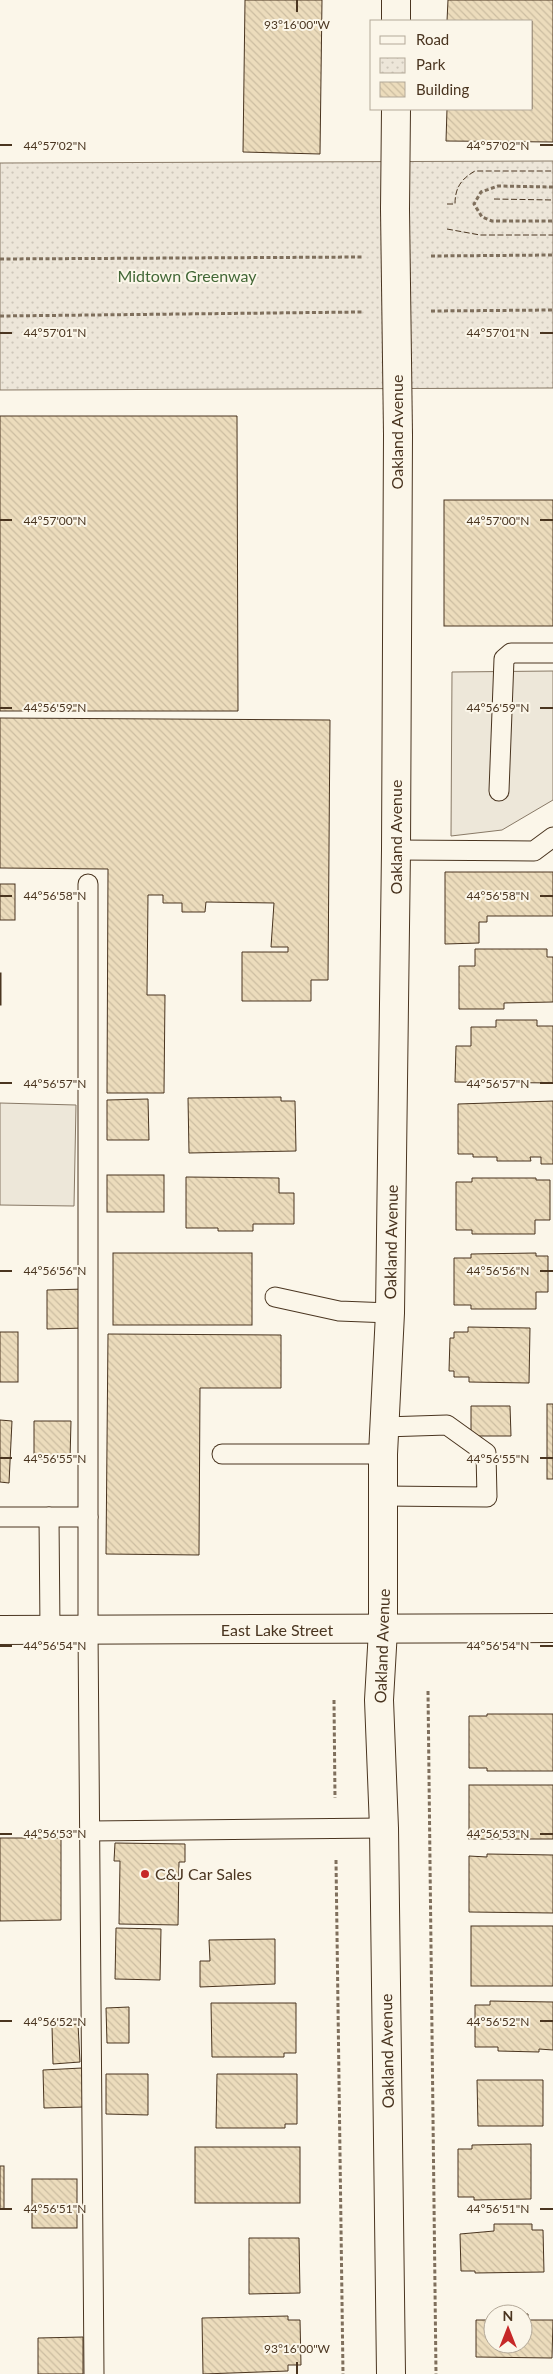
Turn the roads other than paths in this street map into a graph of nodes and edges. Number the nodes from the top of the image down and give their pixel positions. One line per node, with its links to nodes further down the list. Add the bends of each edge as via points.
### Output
1 (396, 0): 2 (street)
2 (396, 20)
3 (396, 110): 7 (street, Oakland Avenue, bridge)
4 (553, 654): 5 (lane, via 512,653 504,659)
5 (500, 791)
6 (553, 837): 7 (lane, via 534,851)
7 (396, 850): 10 (street, Oakland Avenue)
8 (88, 884): 16 (lane)
9 (275, 1297): 10 (lane, via 339,1311)
10 (390, 1313): 11 (street, Oakland Avenue)
11 (384, 1427): 13 (street, Oakland Avenue); 14 (lane, via 447,1425 486,1453 487,1497)
12 (222, 1454): 13 (lane)
13 (383, 1454): 14 (street, Oakland Avenue)
14 (383, 1496): 22 (street, Oakland Avenue)
15 (49, 1516): 16 (lane); 17 (lane); 20 (lane)
16 (88, 1516): 21 (lane)
17 (0, 1517)
18 (553, 1628): 22 (street, East Lake Street)
19 (0, 1630): 20 (street, East Lake Street)
20 (50, 1630): 21 (street, East Lake Street)
21 (88, 1630): 22 (street, East Lake Street); 24 (lane)
22 (383, 1630): 23 (street, Oakland Avenue, via 379,1700)
23 (384, 1828): 24 (lane); 26 (street, Oakland Avenue)
24 (90, 1831): 25 (lane)
25 (94, 2374)
26 (391, 2374)

